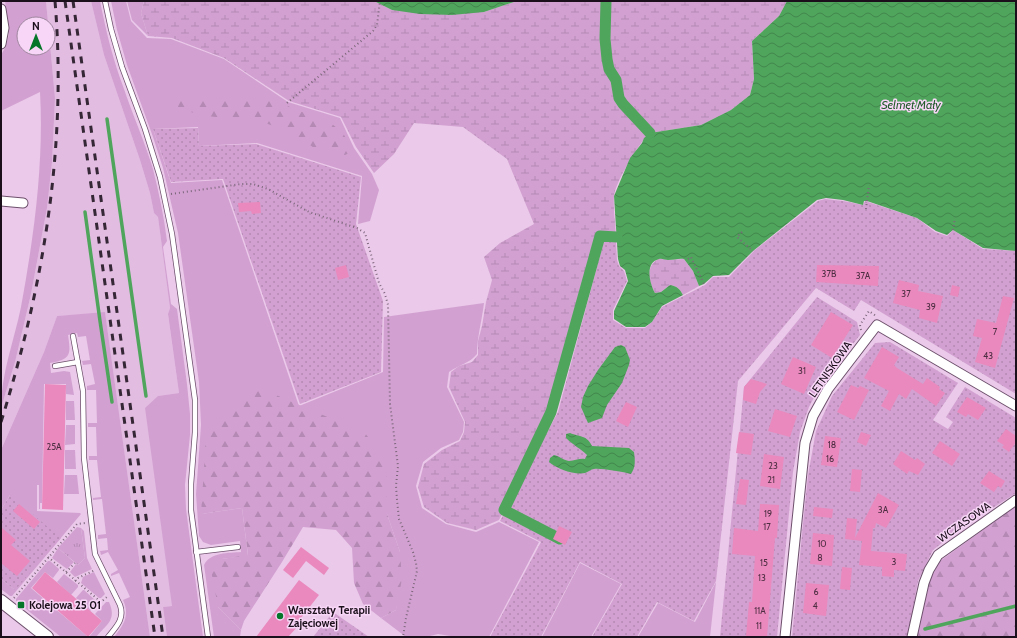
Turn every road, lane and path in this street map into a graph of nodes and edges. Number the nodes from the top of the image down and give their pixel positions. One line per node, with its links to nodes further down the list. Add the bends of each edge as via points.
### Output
1 (106, 1): 7 (lane, via 122,67 152,148)
2 (380, 1): 5 (path, via 373,31)
3 (1, 9): 4 (street, via 4,28)
4 (1, 44)
5 (287, 103)
6 (868, 185): 10 (path)
7 (165, 195): 26 (lane, via 195,400 191,497); 37 (path, via 253,184 268,189 309,212 365,233 388,305 390,404 398,466 397,500 399,518 416,563 416,579)
8 (1, 201): 9 (street)
9 (23, 203)
10 (866, 209)
11 (955, 218): 12 (path)
12 (953, 230)
13 (742, 232): 14 (path, via 737,237)
14 (753, 251)
15 (688, 259): 16 (path, via 691,257)
16 (704, 284)
17 (882, 319): 18 (path, via 869,311 860,325)
18 (862, 335)
19 (73, 336): 20 (lane)
20 (78, 362): 21 (lane); 35 (lane, via 83,391 84,458 95,554 121,609 120,621)
21 (55, 366)
22 (1016, 406): 40 (street, LETNISKOWA, via 877,325 828,389 813,416 807,436)
23 (1016, 500): 41 (street, WCZASOWA, via 938,555 924,583)
24 (85, 523): 27 (path, via 77,524)
25 (238, 547): 26 (lane)
26 (196, 552): 36 (lane)
27 (48, 557): 30 (path); 33 (path)
28 (75, 563): 30 (path)
29 (95, 570): 31 (path)
30 (66, 573): 31 (path)
31 (75, 581): 32 (path, via 101,602)
32 (108, 596)
33 (6, 601): 34 (street)
34 (46, 637)
35 (108, 637)
36 (208, 637)
37 (403, 637)
38 (437, 637): 39 (path)
39 (448, 637)
40 (785, 637)
41 (912, 637)

